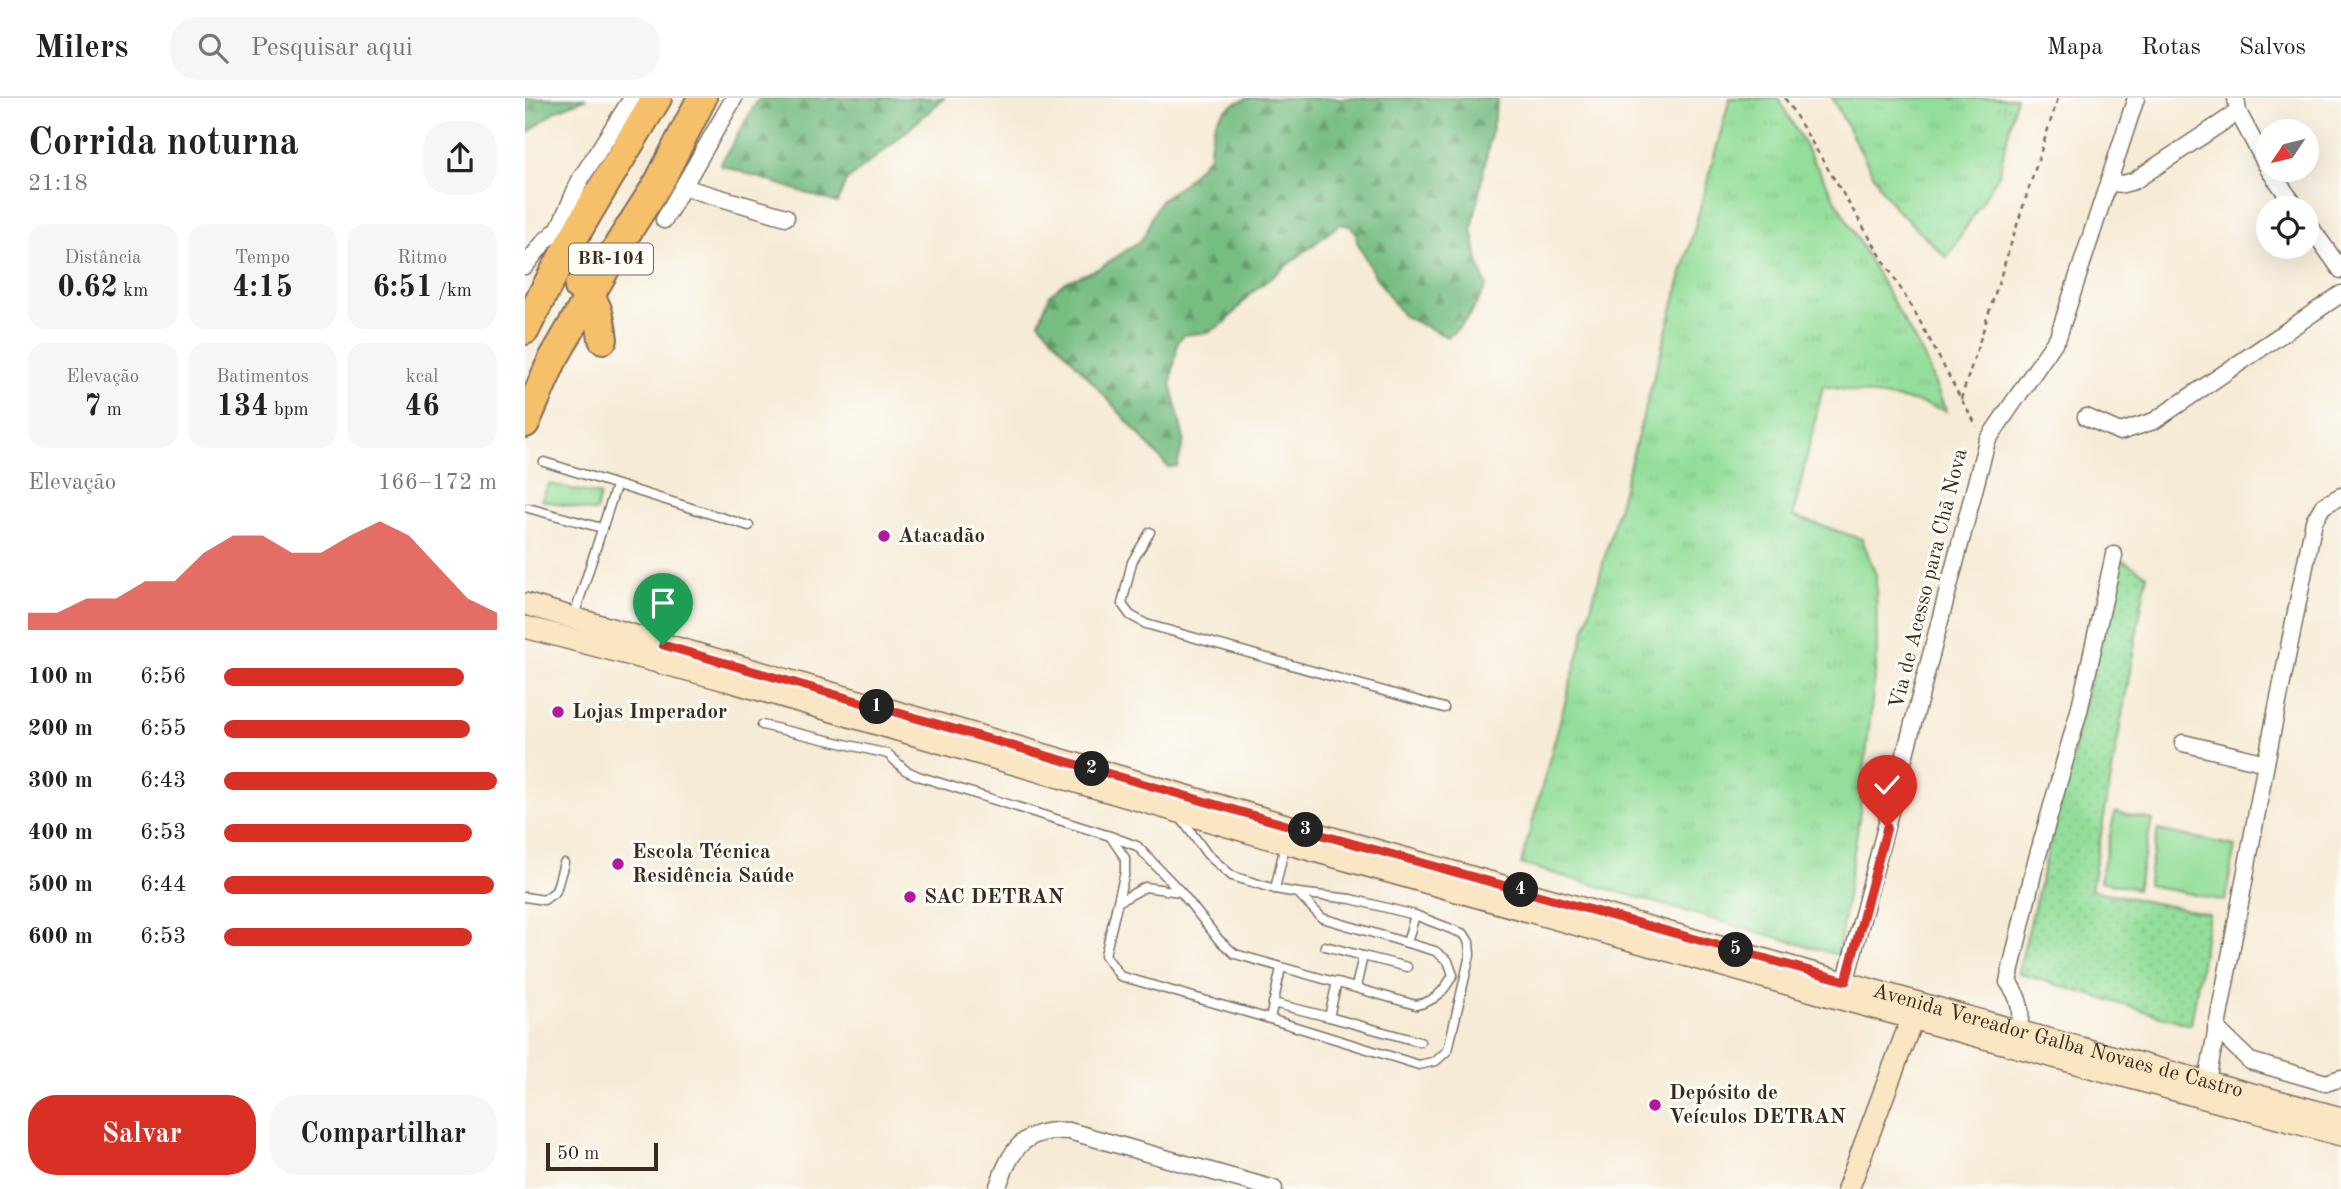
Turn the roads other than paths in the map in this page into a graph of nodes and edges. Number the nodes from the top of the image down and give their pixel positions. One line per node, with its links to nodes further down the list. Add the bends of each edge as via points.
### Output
1 (632, 98): 13 (street, via 580,178)
2 (657, 98): 10 (highway, BR-104)
3 (702, 98): 18 (highway, BR-104)
4 (734, 98): 9 (street)
5 (2135, 98): 8 (street)
6 (2237, 105): 7 (street); 8 (street, via 2134,181)
7 (2256, 143)
8 (2110, 183): 56 (street, Via de Acesso para Chã Nova, via 2058,337 1987,440)
9 (683, 187): 11 (street); 12 (street)
10 (593, 204): 13 (street); 19 (highway, BR-104)
11 (786, 217)
12 (664, 220)
13 (559, 228): 15 (street)
14 (2319, 239): 16 (street)
15 (525, 265)
16 (2341, 270)
17 (2341, 293): 22 (street, via 2154,421 2120,432)
18 (590, 296): 19 (highway, via 581,288 562,284); 21 (highway, via 599,311); 23 (highway, BR-104, via 552,361)
19 (539, 300): 20 (highway, BR-104)
20 (525, 330)
21 (603, 339)
22 (2086, 417)
23 (525, 423)
24 (544, 462): 25 (lane)
25 (616, 486): 28 (lane); 29 (lane)
26 (2341, 496): 38 (street, via 2323,506 2314,521)
27 (528, 508): 29 (lane)
28 (749, 526)
29 (603, 528): 33 (lane)
30 (1150, 531): 35 (lane, via 1132,562 1122,604 1130,615 1146,624)
31 (2113, 555): 62 (street, via 2079,711 2008,982 2018,995 2022,1015)
32 (525, 604): 33 (street, Avenida Vereador Galba Novaes de Castro)
33 (573, 619): 40 (street, Avenida Vereador Galba Novaes de Castro)
34 (525, 627): 39 (street, Avenida Vereador Galba Novaes de Castro, via 726,680)
35 (1444, 708)
36 (762, 725): 41 (lane, via 888,754 918,776)
37 (2183, 743): 38 (street)
38 (2266, 763): 61 (street)
39 (1176, 811): 40 (street, Avenida Vereador Galba Novaes de Castro); 43 (lane, via 1207,854 1232,876)
40 (1288, 834): 43 (lane); 56 (street, Avenida Vereador Galba Novaes de Castro)
41 (1110, 836): 44 (lane, via 1137,846); 47 (lane, via 1125,858)
42 (564, 863): 46 (lane, via 556,891 544,900)
43 (1275, 889): 45 (lane)
44 (1181, 892): 47 (lane, via 1145,887); 53 (lane, via 1235,954)
45 (1298, 894): 48 (lane, via 1351,899); 49 (lane, via 1322,918)
46 (525, 897)
47 (1118, 902): 60 (lane, via 1105,955 1119,976)
48 (1415, 915): 49 (lane); 60 (lane, via 1464,934 1469,942 1448,1050 1436,1061 1419,1065)
49 (1407, 943): 55 (lane, via 1435,951 1448,961 1453,975 1442,994 1416,1004)
50 (1325, 946): 51 (lane)
51 (1363, 956): 52 (lane); 55 (lane)
52 (1407, 967)
53 (1281, 968): 54 (lane); 57 (lane)
54 (1337, 982): 55 (lane); 59 (lane)
55 (1356, 987)
56 (1843, 990): 58 (street, Avenida Vereador Galba Novaes de Castro)
57 (1273, 1003): 59 (lane); 60 (lane)
58 (1916, 1010): 62 (street, Avenida Vereador Galba Novaes de Castro); 67 (street, Avenida Vereador Galba Novaes de Castro); 70 (street)
59 (1329, 1017): 63 (lane)
60 (1270, 1019)
61 (2215, 1028): 64 (street, via 2250,1061 2326,1083); 65 (street)
62 (2018, 1031): 65 (street, Avenida Vereador Galba Novaes de Castro)
63 (1420, 1042)
64 (2341, 1078)
65 (2207, 1081): 66 (street, Avenida Vereador Galba Novaes de Castro)
66 (2341, 1118)
67 (2341, 1135)
68 (997, 1189): 69 (street, via 1014,1148 1025,1138 1056,1130)
69 (1275, 1189)
70 (1848, 1189)

